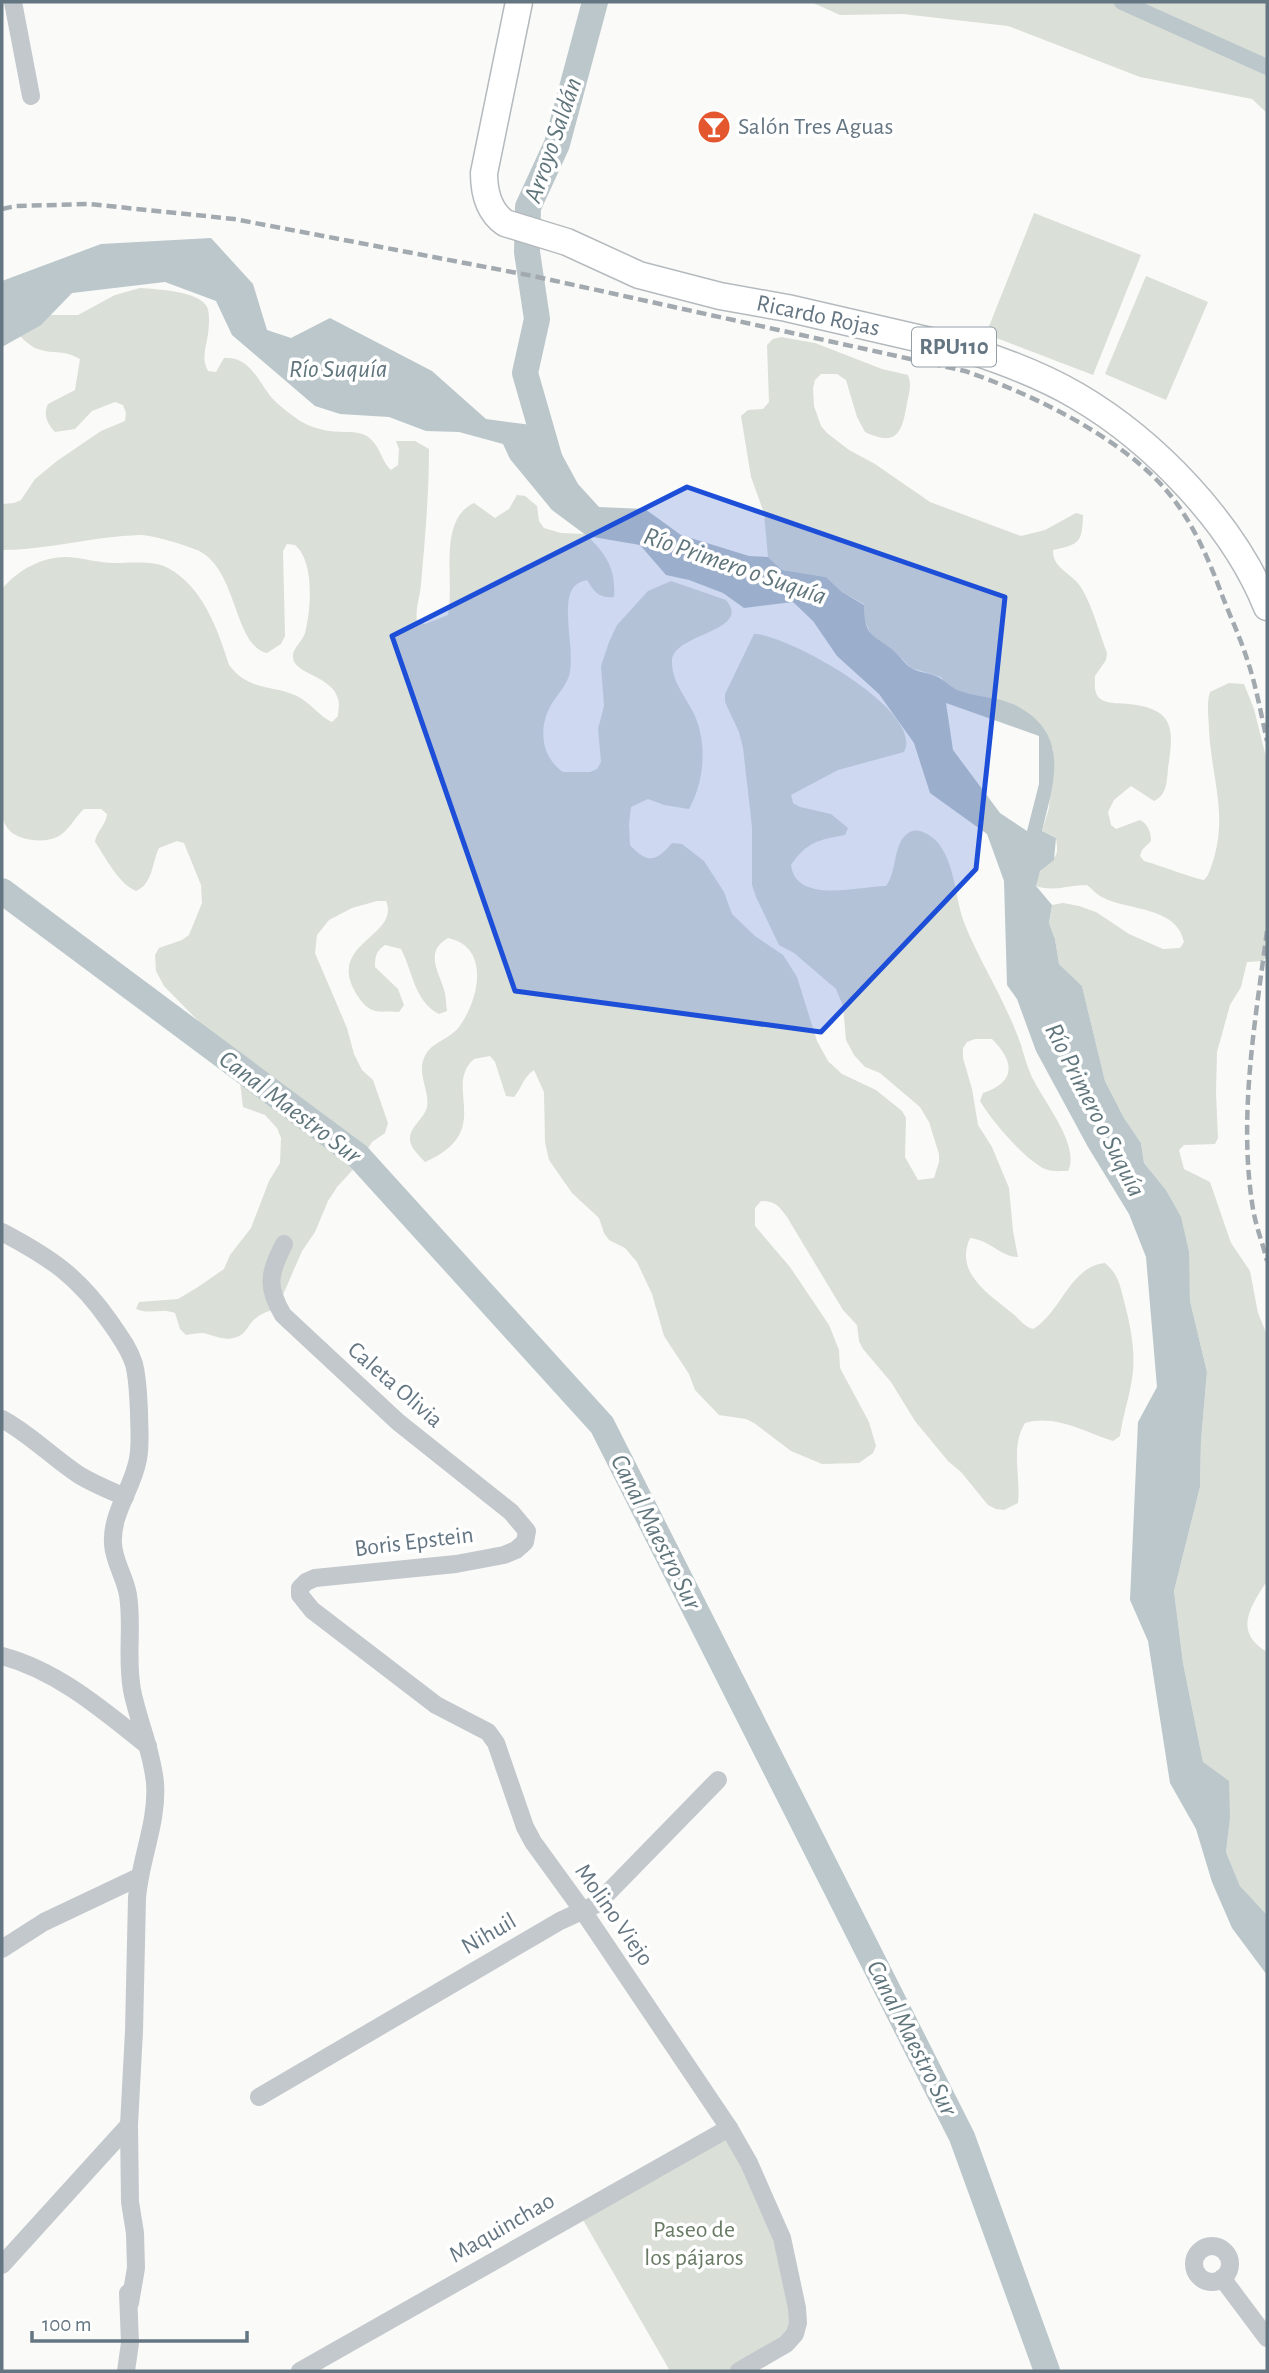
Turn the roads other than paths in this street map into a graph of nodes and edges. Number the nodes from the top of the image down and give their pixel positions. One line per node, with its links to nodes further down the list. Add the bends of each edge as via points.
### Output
1 (13, 2): 3 (street)
2 (519, 2): 4 (main road, Ricardo Rojas / RPU110, via 484,173 489,204 497,217 639,275 969,350 1050,382 1104,413 1188,487 1230,540)
3 (31, 96)
4 (1267, 607)
5 (2, 1232): 8 (street, via 66,1270 115,1329 133,1360 140,1445)
6 (284, 1244): 9 (street, Caleta Olivia, via 271,1278 272,1297 283,1315 398,1422 511,1513 527,1531)
7 (2, 1419): 8 (street, via 77,1474)
8 (125, 1497): 12 (street, via 114,1526 113,1553 128,1596 131,1681)
9 (525, 1542): 10 (street, Boris Epstein, via 504,1555 457,1564)
10 (306, 1582): 15 (street, Molino Viejo, via 300,1595 312,1610 436,1705 488,1732 496,1743 525,1828)
11 (2, 1656): 12 (street, via 66,1684)
12 (148, 1746): 14 (street, via 154,1805)
13 (718, 1780): 15 (street, Nihuil, via 597,1903)
14 (139, 1877): 16 (street, via 44,1922); 18 (street)
15 (583, 1911): 17 (street, Nihuil); 19 (street, Molino Viejo)
16 (2, 1949)
17 (259, 2097)
18 (129, 2124): 20 (street); 23 (street, via 131,2213 125,2252 130,2343)
19 (729, 2128): 24 (street, Maquinchao); 25 (street, Molino Viejo, via 782,2238 798,2323 796,2334 786,2344)
20 (2, 2265)
21 (1222, 2278): 22 (street)
22 (1267, 2338)
23 (126, 2371)
24 (300, 2371)
25 (739, 2371)

